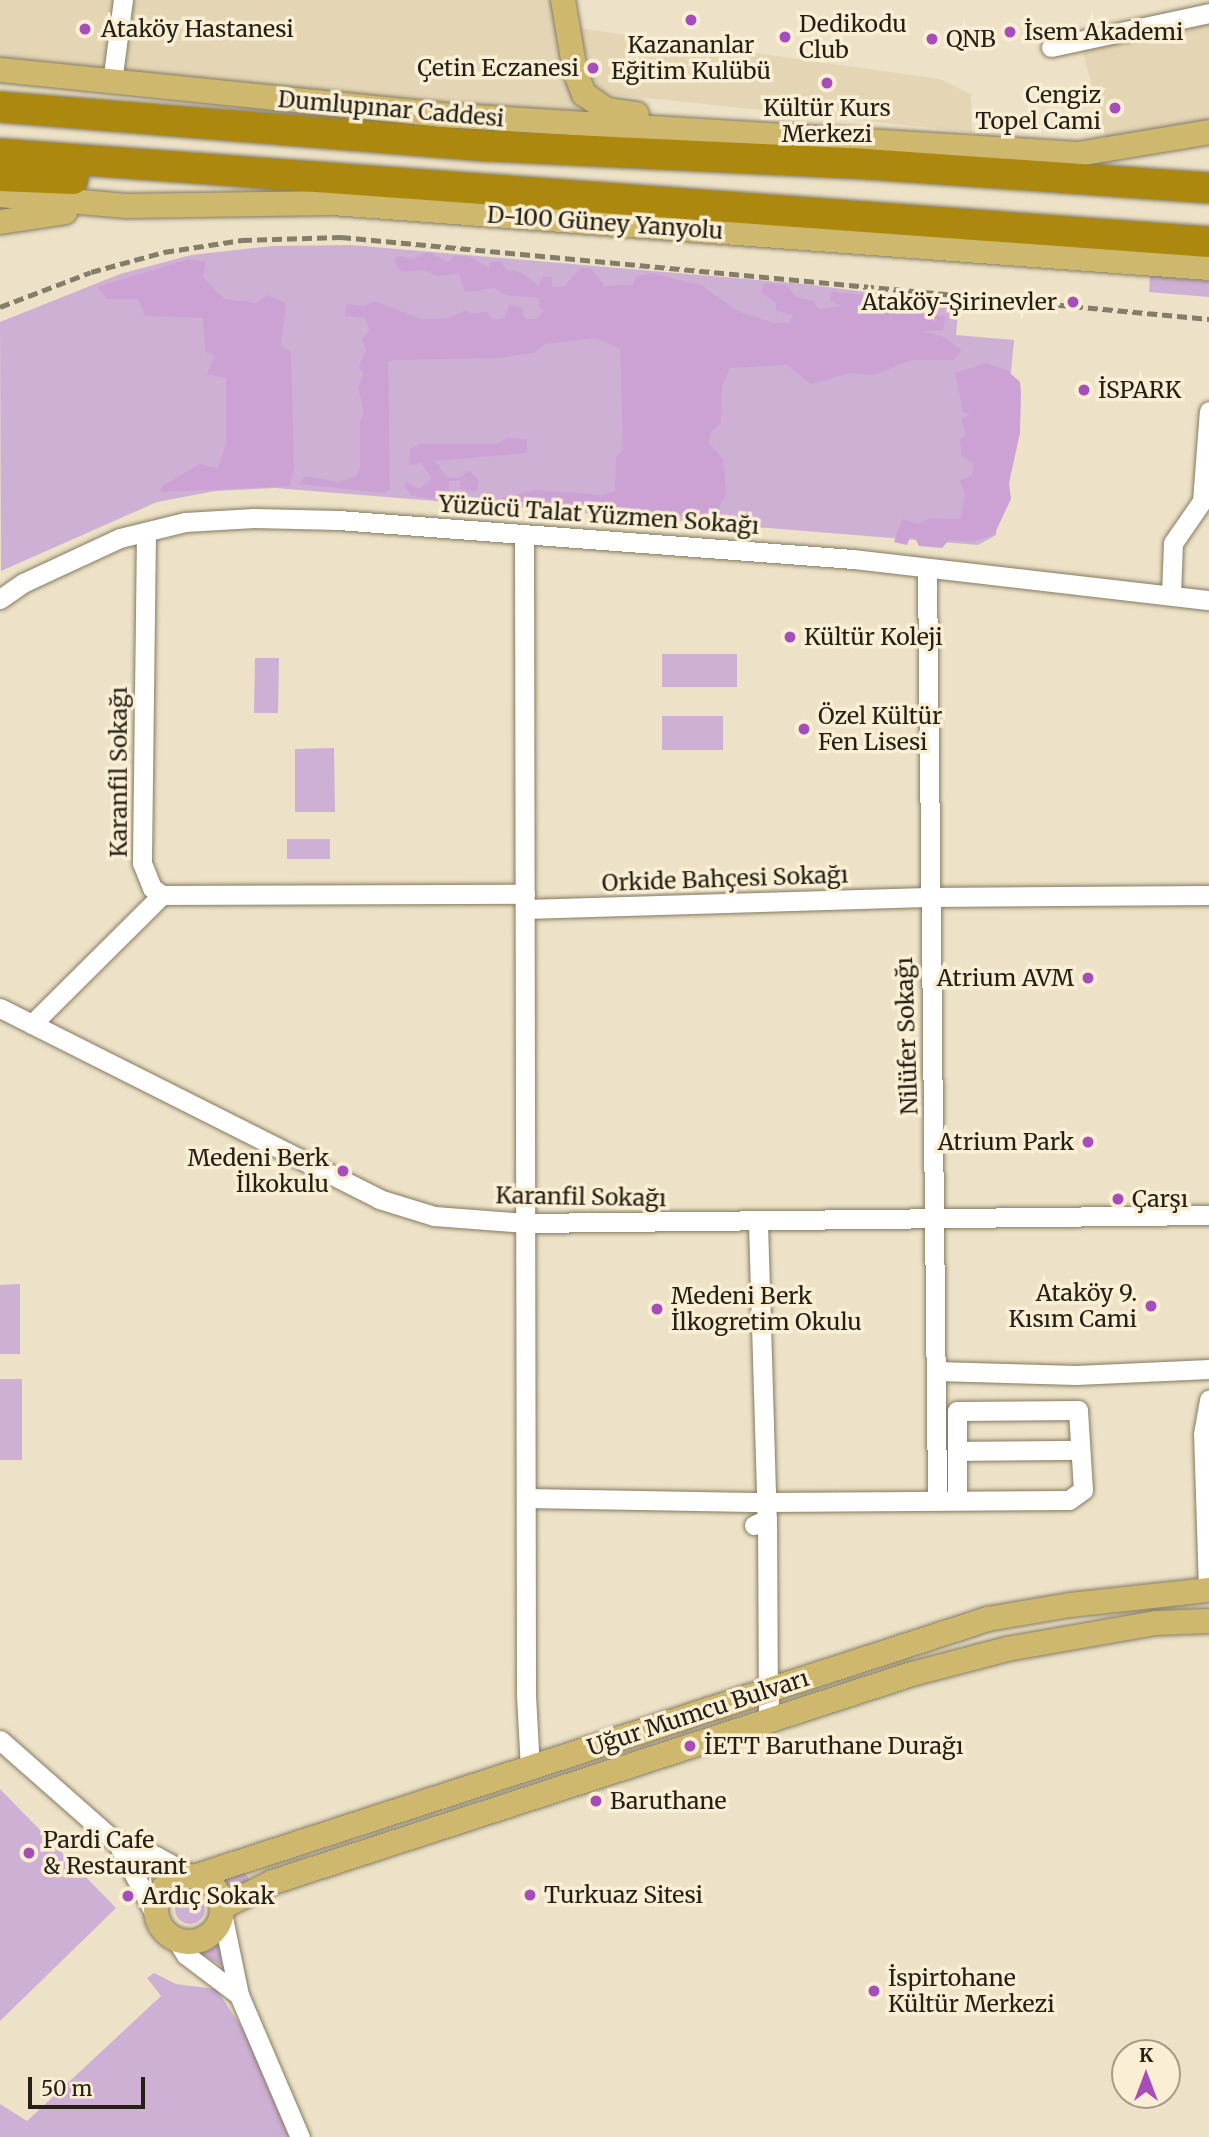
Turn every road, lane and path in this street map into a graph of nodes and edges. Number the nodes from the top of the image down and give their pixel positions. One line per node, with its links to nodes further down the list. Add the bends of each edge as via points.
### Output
1 (123, 0): 6 (street)
2 (563, 0): 11 (main road, via 583,94 607,110)
3 (1209, 13): 4 (street)
4 (1051, 47)
5 (0, 70): 6 (main road, Dumlupınar Caddesi)
6 (113, 82): 11 (main road, Dumlupınar Caddesi, via 441,115)
7 (0, 87): 9 (highway, via 175,106)
8 (0, 107): 9 (highway)
9 (297, 128): 15 (highway, via 488,146 852,163)
10 (1209, 132): 11 (main road, via 1078,154)
11 (783, 138)
12 (0, 154): 13 (highway)
13 (260, 174): 14 (highway, via 157,182); 19 (highway)
14 (0, 176)
15 (1204, 187)
16 (0, 195): 17 (main road, D-100 Güney Yanyolu)
17 (127, 206): 18 (main road); 20 (main road, D-100 Güney Yanyolu, via 332,203)
18 (0, 222)
19 (1209, 242)
20 (1209, 268)
21 (1209, 411): 25 (street, via 1202,501 1173,543)
22 (146, 532): 23 (street, Yüzücü Talat Yüzmen Sokağı, via 185,522 254,518); 26 (street, Yüzücü Talat Yüzmen Sokağı, via 120,538); 28 (street, Karanfil Sokağı, via 142,863 148,883)
23 (524, 534): 24 (street, Yüzücü Talat Yüzmen Sokağı, via 853,559); 31 (street)
24 (927, 570): 25 (street, Yüzücü Talat Yüzmen Sokağı); 30 (street, Nilüfer Sokağı)
25 (1171, 595): 27 (street, Yüzücü Talat Yüzmen Sokağı)
26 (0, 599)
27 (1209, 600)
28 (162, 895): 31 (street); 33 (street)
29 (1209, 895): 30 (street, Orkide Bahçesi Sokağı)
30 (927, 897): 31 (street, Orkide Bahçesi Sokağı); 35 (street, Nilüfer Sokağı)
31 (525, 902): 36 (street)
32 (0, 1008): 33 (street, Karanfil Sokağı)
33 (32, 1024): 36 (street, Karanfil Sokağı, via 379,1199 434,1216)
34 (1209, 1215): 35 (street, Karanfil Sokağı)
35 (937, 1216): 37 (street, Karanfil Sokağı); 39 (street, Nilüfer Sokağı)
36 (526, 1223): 37 (street, Karanfil Sokağı); 43 (street)
37 (758, 1223): 46 (street)
38 (1209, 1368): 39 (street, via 1076,1375)
39 (936, 1371): 44 (street, Nilüfer Sokağı)
40 (1209, 1400): 47 (street, via 1203,1434)
41 (1080, 1450): 42 (street); 42 (street, via 1078,1410 1065,1410 957,1411); 45 (street, via 1083,1490 1069,1500)
42 (957, 1451): 45 (street)
43 (526, 1498): 46 (street); 52 (street)
44 (937, 1500): 45 (street); 46 (street)
45 (957, 1500)
46 (763, 1515): 49 (street)
47 (1209, 1597): 49 (main road, Uğur Mumcu Bulvarı, via 1070,1605 988,1619)
48 (1209, 1621): 50 (main road, Uğur Mumcu Bulvarı, via 1156,1623 1007,1648)
49 (767, 1690): 50 (street); 52 (main road, Uğur Mumcu Bulvarı)
50 (768, 1720): 55 (main road, Uğur Mumcu Bulvarı, via 273,1882)
51 (0, 1740): 53 (street)
52 (530, 1769): 54 (main road, Uğur Mumcu Bulvarı)
53 (118, 1844): 54 (street, via 156,1856); 56 (street)
54 (193, 1876): 55 (main road, via 215,1887); 56 (main road, Uğur Mumcu Bulvarı, via 179,1877 162,1890 156,1911)
55 (222, 1910): 56 (main road, via 205,1937 190,1942); 57 (street)
56 (167, 1930): 57 (street, via 186,1955)
57 (239, 1995): 58 (street)
58 (300, 2137)

